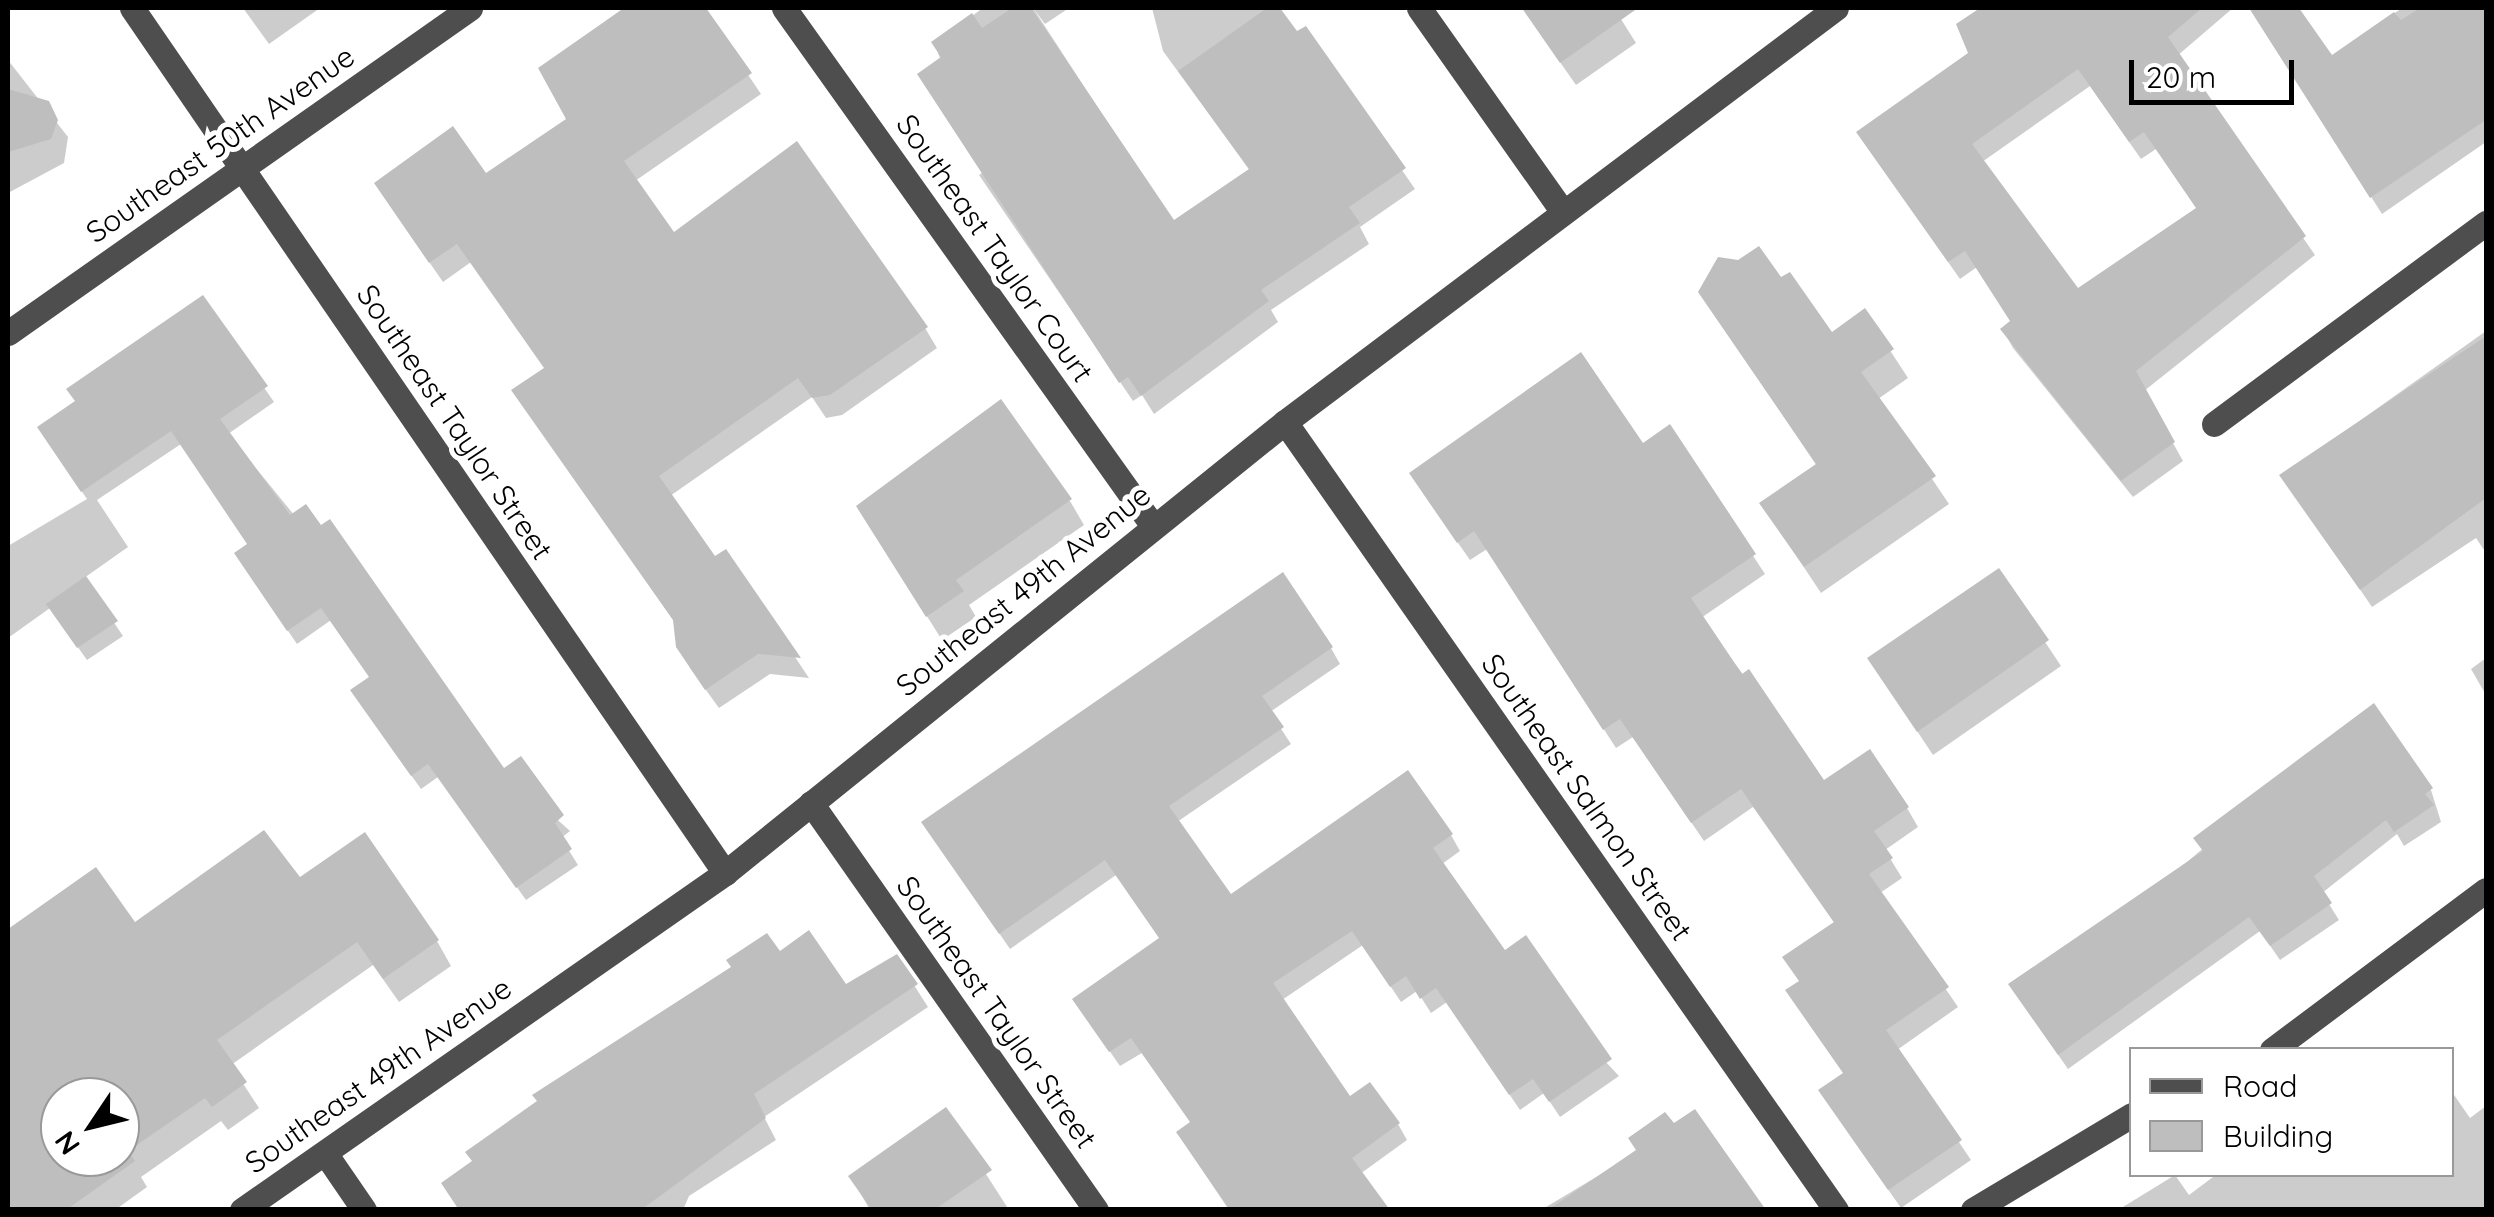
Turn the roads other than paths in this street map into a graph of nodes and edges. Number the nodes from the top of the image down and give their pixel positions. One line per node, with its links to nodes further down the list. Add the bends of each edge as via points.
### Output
1 (132, 8): 6 (street, Southeast Taylor Street)
2 (470, 8): 6 (street, Southeast 50th Avenue)
3 (784, 8): 12 (street, Southeast Taylor Court)
4 (1419, 8): 7 (street)
5 (1836, 8): 7 (street, Southeast 49th Avenue)
6 (242, 169): 9 (street, Southeast 50th Avenue); 14 (street, Southeast Taylor Street)
7 (1563, 212): 10 (street, Southeast 49th Avenue)
8 (2486, 223): 11 (street)
9 (8, 333)
10 (1286, 422): 12 (street, Southeast 49th Avenue); 22 (street, Southeast Salmon Street)
11 (2214, 424)
12 (1153, 526): 13 (street, Southeast 49th Avenue)
13 (811, 803): 14 (street, Southeast 49th Avenue); 21 (street, Southeast Taylor Street)
14 (725, 873): 18 (street, Southeast 49th Avenue)
15 (2486, 890): 16 (street)
16 (2276, 1047)
17 (2129, 1117): 23 (street)
18 (325, 1153): 19 (street, Southeast 49th Avenue); 20 (street)
19 (242, 1210)
20 (364, 1210)
21 (1096, 1210)
22 (1836, 1210)
23 (1973, 1210)

